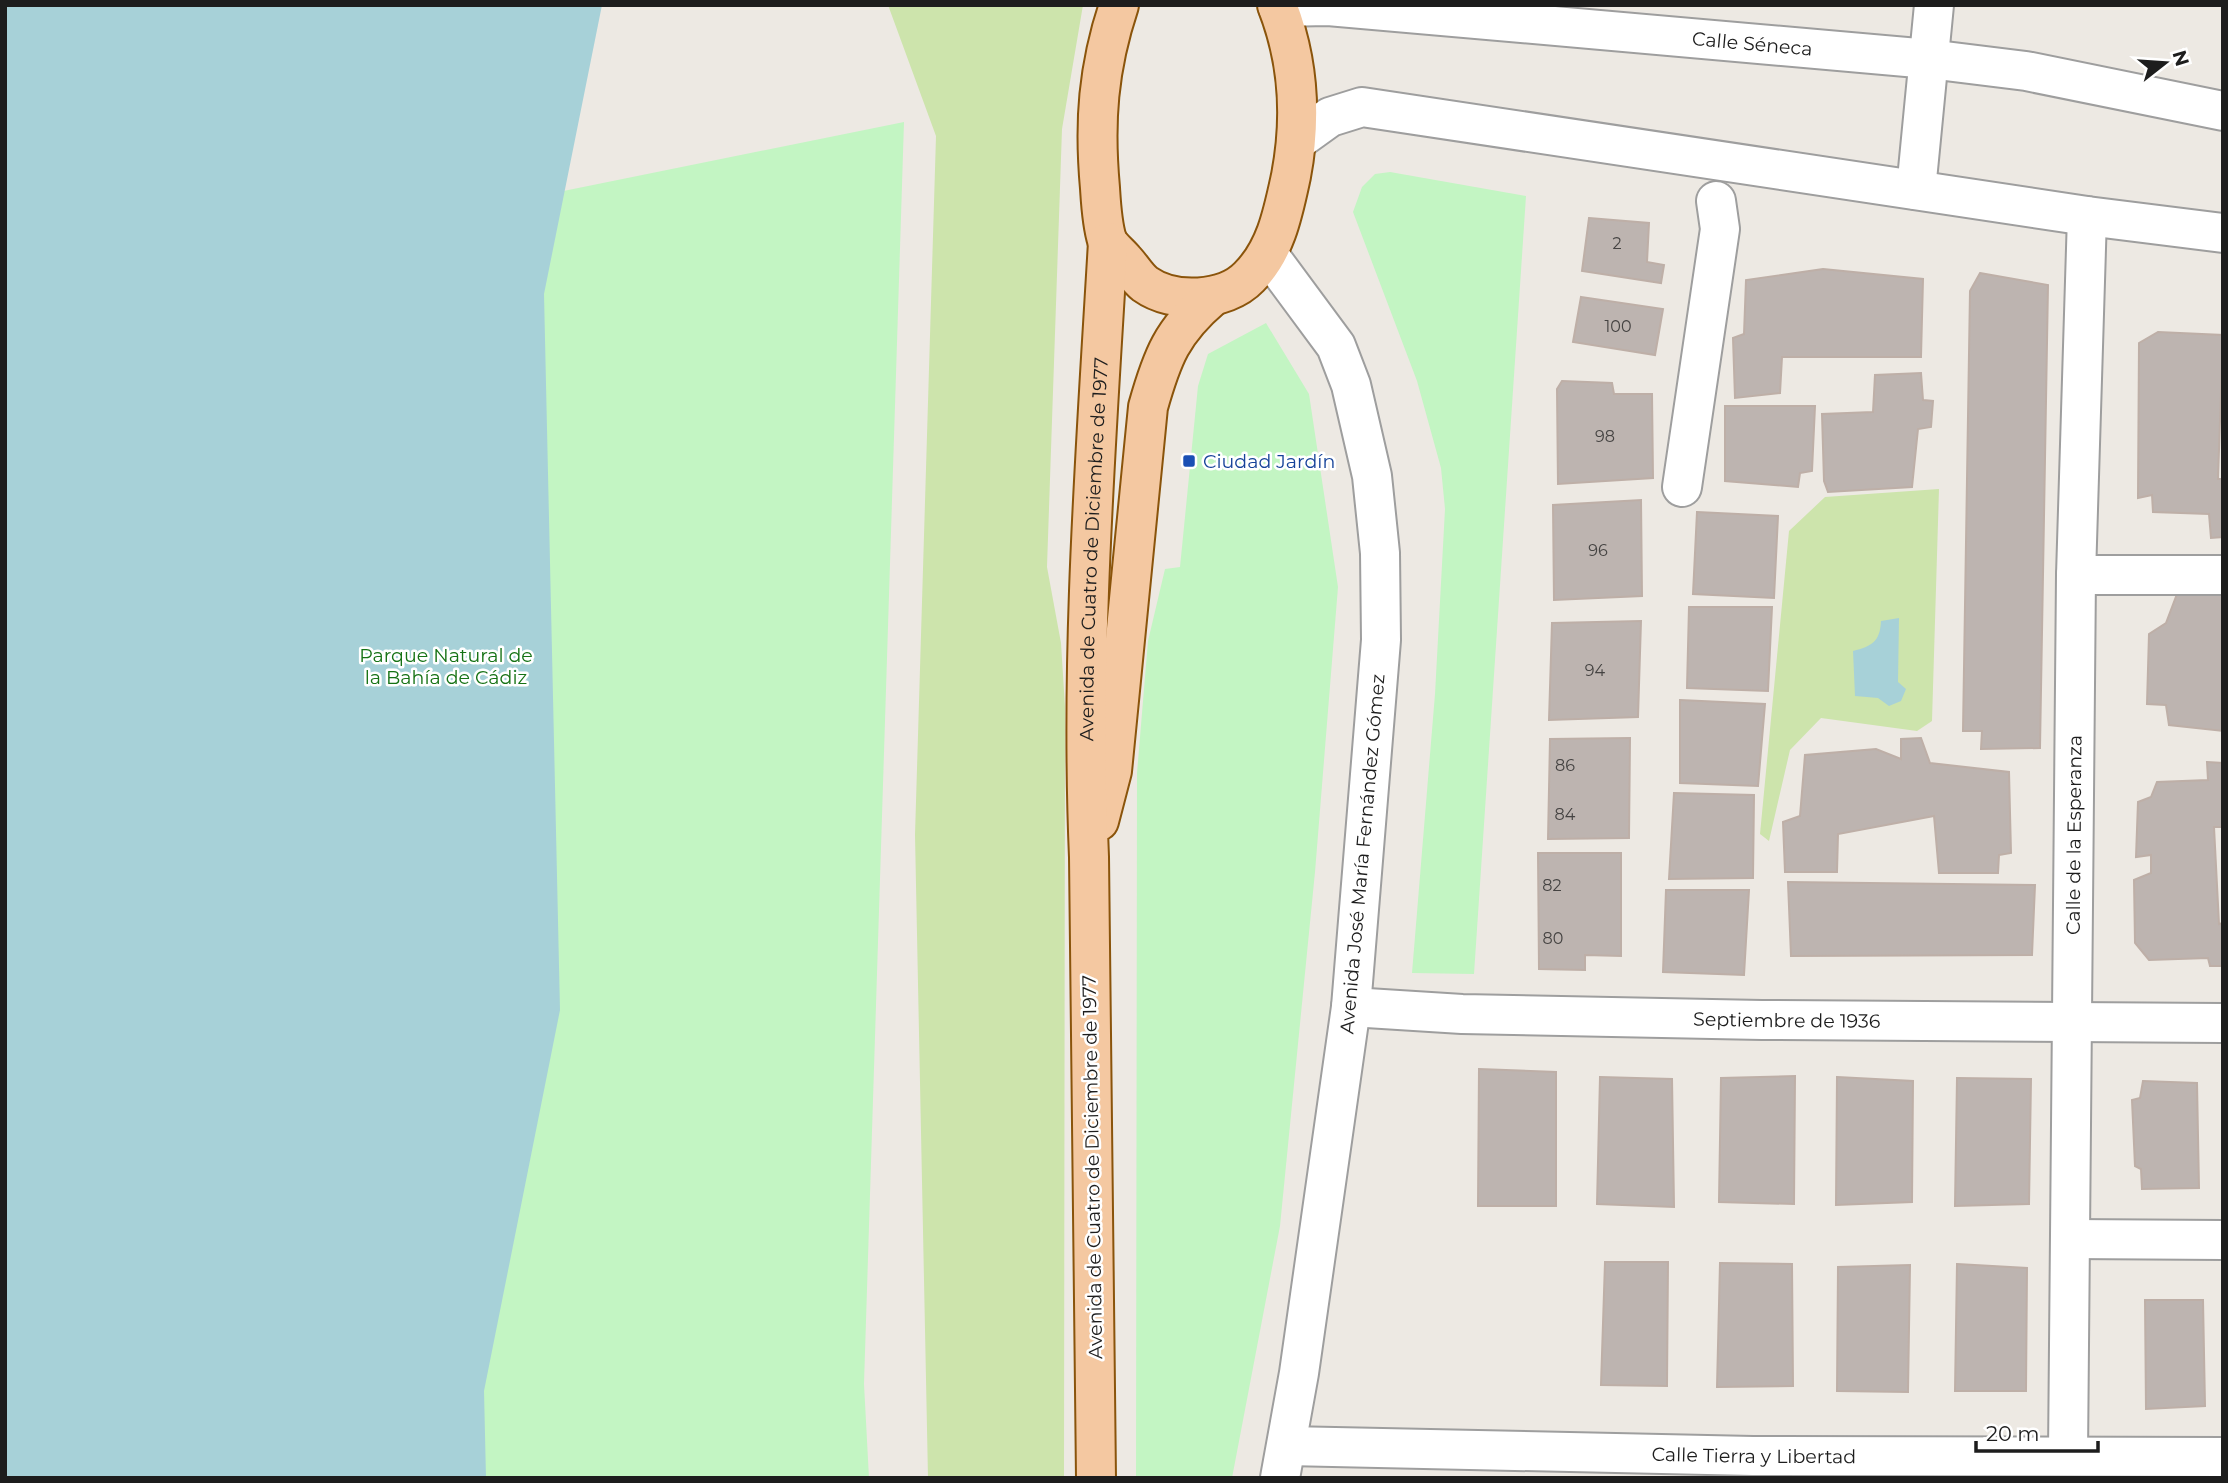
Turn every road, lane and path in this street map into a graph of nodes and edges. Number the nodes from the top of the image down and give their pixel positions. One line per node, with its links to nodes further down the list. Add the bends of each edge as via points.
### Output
1 (1119, 5): 13 (main road, Avenida de Cuatro de Diciembre de 1977, via 1104,51 1095,135)
2 (1464, 5): 5 (street)
3 (1934, 5): 6 (street)
4 (1277, 6): 5 (street, Calle Séneca); 8 (main road, via 1298,95)
5 (1500, 21): 6 (street, Calle Séneca)
6 (1929, 59): 7 (street, Calle Séneca, via 2026,71); 9 (street)
7 (2223, 111)
8 (1298, 140): 9 (street, via 1330,117 1362,107); 14 (main road, via 1277,234)
9 (1916, 190): 11 (street)
10 (1716, 201): 16 (street, via 1720,229)
11 (2087, 216): 12 (street); 17 (street, Calle de la Esperanza)
12 (2223, 233)
13 (1108, 242): 15 (main road, via 1146,284 1176,296); 19 (main road, Avenida de Cuatro de Diciembre de 1977, via 1090,539 1085,760)
14 (1268, 254): 15 (main road, Avenida de Cuatro de Diciembre de 1977, via 1247,279); 20 (street, Avenida José María Fernández Gómez, via 1336,346 1351,385 1372,476 1381,640)
15 (1212, 297): 19 (main road, Avenida de Cuatro de Diciembre de 1977, via 1185,320 1160,365 1148,407 1112,771)
16 (1682, 487)
17 (2076, 575): 18 (street); 21 (street, Calle de la Esperanza)
18 (2223, 575)
19 (1089, 857): 28 (main road, Avenida de Cuatro de Diciembre de 1977)
20 (1351, 1007): 21 (street, Septiembre de 1936, via 1762,1020); 27 (street, Avenida José María Fernández Gómez)
21 (2072, 1020): 22 (street, Septiembre de 1936); 23 (street, Calle de la Esperanza)
22 (2223, 1023)
23 (2071, 1239): 24 (street); 25 (street, Calle de la Esperanza)
24 (2223, 1240)
25 (2068, 1455): 26 (street, Calle Tierra y Libertad); 27 (street, Calle Tierra y Libertad)
26 (2223, 1457)
27 (1284, 1462)
28 (1096, 1478)

